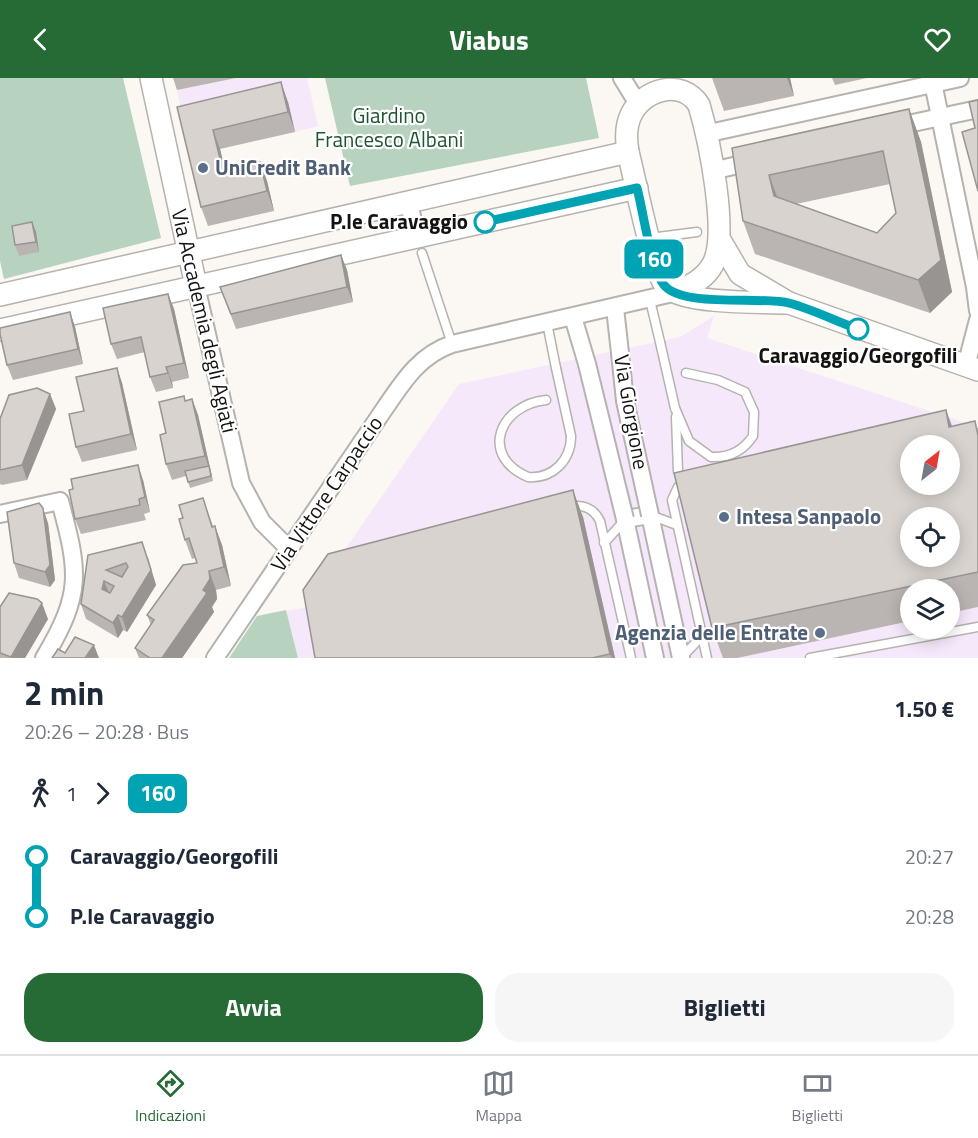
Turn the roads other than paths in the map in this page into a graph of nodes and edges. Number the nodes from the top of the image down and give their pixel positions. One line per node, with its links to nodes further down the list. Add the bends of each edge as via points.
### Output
1 (151, 78): 19 (street, Via Accademia degli Agiati)
2 (622, 78): 5 (street)
3 (960, 78): 4 (street)
4 (933, 81): 7 (street); 9 (street)
5 (638, 104): 9 (street, via 663,91 689,94 699,105); 10 (street, via 627,126)
6 (978, 109): 7 (street)
7 (940, 117): 8 (street); 26 (street, via 969,237)
8 (873, 132)
9 (705, 134): 12 (street)
10 (628, 152): 13 (street); 14 (street)
11 (771, 157): 12 (street)
12 (712, 171): 17 (street)
13 (637, 188): 16 (street); 18 (street)
14 (408, 202): 18 (street); 19 (street)
15 (697, 232): 16 (lane)
16 (650, 238): 21 (street, via 662,282)
17 (720, 240): 21 (street, via 706,274); 24 (street, via 740,274)
18 (420, 245): 20 (street); 31 (lane)
19 (188, 252): 20 (street, Via Accademia degli Agiati); 22 (street)
20 (196, 286): 30 (street); 44 (street, Via Accademia degli Agiati, via 241,483 262,522)
21 (677, 292): 23 (street, Via Vittore Carpaccio); 24 (street, via 716,300)
22 (0, 295)
23 (650, 300): 25 (street, Via Vittore Carpaccio); 35 (lane, bridge)
24 (789, 303): 32 (street)
25 (615, 308): 27 (street, Via Vittore Carpaccio); 40 (street, Via Giorgione, bridge, via 625,401)
26 (978, 311)
27 (573, 317): 29 (street, Via Vittore Carpaccio); 41 (street, Via Giorgione, bridge)
28 (978, 320): 32 (street)
29 (547, 323): 31 (street, Via Vittore Carpaccio); 34 (lane, bridge, via 571,446 564,461 548,474 528,477 507,462 500,441 506,420 522,406)
30 (0, 330)
31 (452, 344): 44 (street, Via Vittore Carpaccio, via 432,352 408,376)
32 (972, 368)
33 (686, 373): 35 (lane, via 718,380 745,392 754,412 753,436 736,453 711,457 689,441)
34 (546, 400)
35 (675, 408): 36 (lane)
36 (678, 471)
37 (702, 478): 42 (lane, via 685,483 674,493)
38 (557, 510): 43 (lane, via 580,505 592,510 600,521)
39 (0, 514): 48 (street, via 60,501 75,572 63,626)
40 (650, 515): 41 (street); 42 (lane); 52 (street, Via Giorgione)
41 (625, 519): 43 (lane); 51 (street, Via Giorgione)
42 (677, 525): 46 (lane)
43 (604, 543): 47 (lane)
44 (289, 549): 49 (street, Via Vittore Carpaccio)
45 (978, 627): 54 (lane)
46 (703, 634): 52 (lane, Via Giorgione); 53 (lane)
47 (631, 656): 50 (lane)
48 (44, 658)
49 (215, 658)
50 (641, 658)
51 (655, 658)
52 (681, 658)
53 (707, 658)
54 (810, 658)

